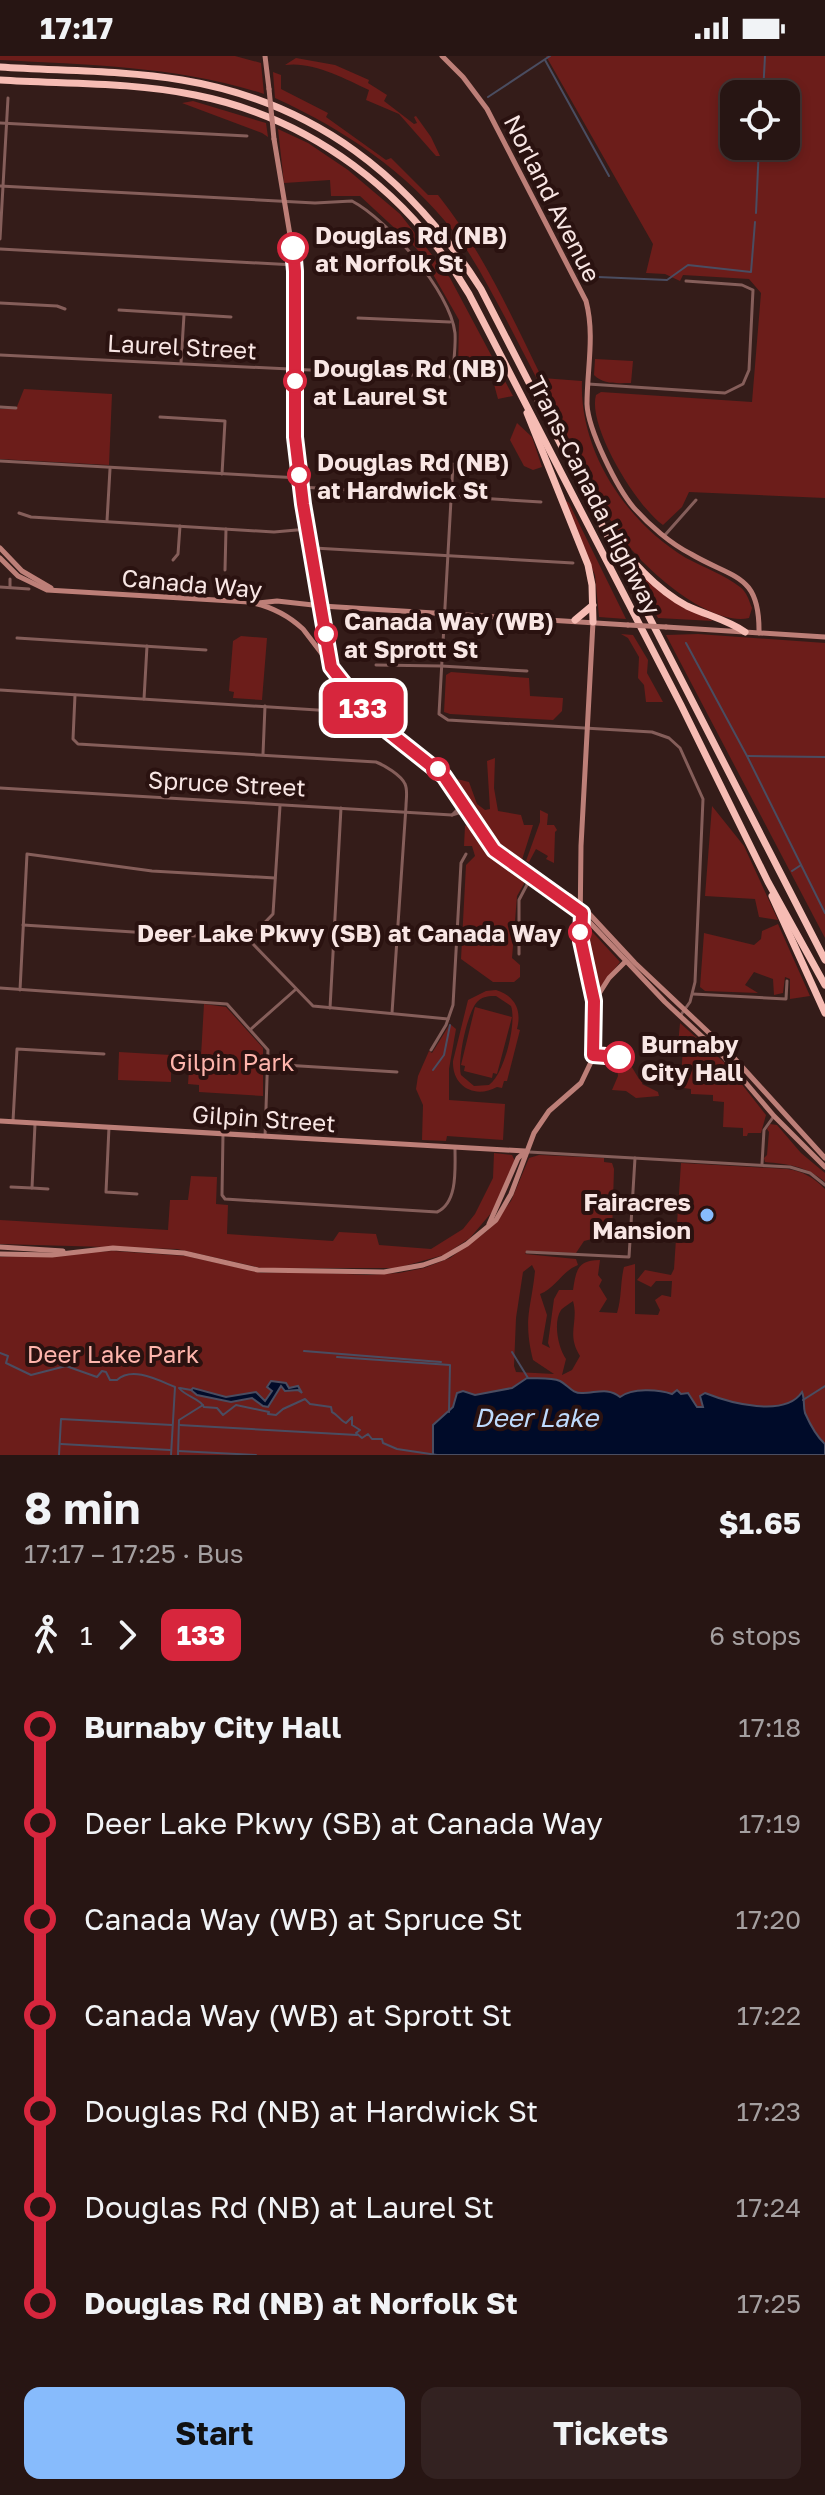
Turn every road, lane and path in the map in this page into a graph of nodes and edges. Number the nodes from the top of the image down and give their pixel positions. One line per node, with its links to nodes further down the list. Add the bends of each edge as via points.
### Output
1 (265, 56): 10 (main road, bridge)
2 (442, 56): 27 (main road, Norland Avenue, via 487,109 582,292 591,325)
3 (0, 67): 41 (highway, Trans-Canada Highway, via 140,75 211,86 276,106 354,149 421,207 460,255)
4 (0, 80): 28 (highway, Trans-Canada Highway, via 195,95 266,115 310,136 391,196 443,253)
5 (8, 98): 7 (street)
6 (0, 123): 7 (street)
7 (7, 123): 8 (street); 9 (street)
8 (247, 136)
9 (2, 186): 10 (street); 11 (street)
10 (284, 202): 14 (street, via 355,202); 15 (main road)
11 (0, 239)
12 (0, 249): 15 (street)
13 (351, 262): 14 (street)
14 (420, 263): 23 (street)
15 (295, 265): 26 (main road)
16 (686, 281): 27 (street, via 753,290 749,370 743,384 725,393)
17 (0, 303): 18 (street)
18 (65, 309)
19 (119, 310): 20 (street)
20 (184, 315): 21 (street); 25 (street)
21 (231, 317)
22 (358, 318): 23 (street)
23 (452, 322): 26 (street, Laurel Street, via 453,377)
24 (2, 354): 25 (street, Laurel Street)
25 (181, 364): 26 (street, Laurel Street)
26 (295, 370): 36 (main road)
27 (588, 384): 47 (main road, Norland Avenue, via 594,436 628,500)
28 (523, 400): 62 (highway, via 588,565); 93 (highway, Trans-Canada Highway)
29 (0, 407): 30 (street)
30 (16, 408)
31 (160, 417): 35 (street, via 225,421)
32 (0, 461): 34 (street)
33 (453, 464): 38 (street)
34 (111, 468): 35 (street); 43 (street)
35 (222, 474): 36 (street)
36 (300, 478): 37 (main road)
37 (301, 487): 38 (street); 46 (main road)
38 (452, 496): 40 (street); 50 (street)
39 (696, 500): 47 (street)
40 (541, 502)
41 (596, 512): 68 (highway, via 626,553 663,589); 102 (highway, Trans-Canada Highway)
42 (19, 513): 43 (street)
43 (107, 521): 44 (street)
44 (180, 526): 45 (street); 52 (street)
45 (226, 529): 46 (street); 54 (street)
46 (308, 529): 48 (main road)
47 (665, 535): 69 (main road, Norland Avenue, via 745,584 759,606)
48 (311, 548): 50 (street); 63 (main road)
49 (0, 550): 58 (main road, Canada Way)
50 (448, 555): 53 (street); 65 (street)
51 (0, 558): 58 (main road, Canada Way, via 28,582)
52 (173, 560)
53 (573, 563)
54 (225, 570)
55 (10, 579): 57 (street)
56 (0, 587): 57 (street)
57 (10, 587): 59 (street)
58 (51, 588): 60 (main road, Canada Way)
59 (29, 589)
60 (257, 603): 61 (main road); 64 (main road, Canada Way)
61 (288, 604): 63 (main road); 64 (main road)
62 (593, 605): 66 (highway); 67 (highway)
63 (322, 606): 65 (main road); 76 (main road)
64 (275, 610): 76 (main road, Canada Way, via 303,629)
65 (444, 613): 66 (main road); 75 (street)
66 (575, 620): 67 (main road)
67 (593, 622): 68 (main road, bridge); 83 (main road)
68 (745, 632): 69 (main road)
69 (759, 633): 70 (main road)
70 (825, 637)
71 (17, 638): 72 (street)
72 (147, 646): 73 (street); 80 (street)
73 (206, 650)
74 (376, 665): 75 (street)
75 (441, 666): 77 (street); 83 (street, via 442,718)
76 (331, 667): 82 (main road, Canada Way)
77 (527, 671)
78 (0, 690): 79 (street)
79 (75, 695): 80 (street); 84 (street, via 74,742)
80 (144, 699): 81 (street)
81 (265, 706): 82 (street, via 349,712); 84 (street)
82 (362, 706): 88 (main road, Canada Way, via 437,769)
83 (587, 729): 95 (main road); 109 (street, via 652,732 669,738 680,748 701,789)
84 (263, 755): 89 (street, via 379,763 405,784)
85 (0, 788): 86 (street, Spruce Street)
86 (280, 805): 87 (street, Spruce Street); 92 (street)
87 (341, 808): 89 (street, Spruce Street); 111 (street)
88 (464, 808): 89 (street, Spruce Street, via 452,815); 91 (main road, Canada Way, via 494,850)
89 (405, 812): 112 (street)
90 (466, 854): 115 (street)
91 (531, 877): 94 (main road, Canada Way); 101 (street, via 519,900)
92 (275, 878): 99 (street, via 152,871 27,854); 100 (street, via 273,914)
93 (768, 882): 105 (highway, Trans-Canada Highway); 113 (highway)
94 (545, 885): 96 (main road, Canada Way); 98 (main road, Canada Way)
95 (582, 890): 96 (main road); 97 (main road)
96 (570, 896): 97 (main road, Canada Way)
97 (582, 906): 98 (main road); 114 (main road, Canada Way)
98 (582, 913): 103 (main road, Canada Way); 110 (main road, via 581,941)
99 (23, 925): 100 (street); 107 (street)
100 (248, 940): 108 (street)
101 (519, 954)
102 (825, 960)
103 (625, 962): 110 (main road); 114 (main road, Canada Way)
104 (787, 981): 109 (street, via 786,999)
105 (825, 985)
106 (0, 988): 107 (street)
107 (20, 990): 116 (street, via 222,1003)
108 (295, 990): 111 (street, via 309,1005); 116 (street)
109 (693, 994): 114 (street)
110 (594, 1001): 129 (main road, via 591,1066 581,1083 542,1119)
111 (330, 1008): 112 (street)
112 (392, 1013): 115 (street)
113 (825, 1013)
114 (682, 1014): 121 (main road, Canada Way); 130 (main road, Canada Way, via 724,1047)
115 (448, 1019): 117 (street)
116 (251, 1029): 119 (street, via 268,1048)
117 (431, 1050)
118 (104, 1054): 123 (street, via 17,1049)
119 (268, 1064): 120 (street); 127 (street)
120 (397, 1072)
121 (774, 1116): 132 (street, via 764,1130); 133 (main road, Canada Way)
122 (0, 1121): 123 (main road, Gilpin Street)
123 (13, 1121): 124 (main road, Gilpin Street)
124 (35, 1123): 125 (main road, Gilpin Street); 136 (street)
125 (109, 1127): 126 (main road, Gilpin Street); 138 (street, via 106,1192)
126 (223, 1134): 127 (main road, Gilpin Street); 128 (street, via 225,1199 437,1212 452,1190)
127 (265, 1137): 128 (main road, Gilpin Street)
128 (455, 1148): 129 (main road, Gilpin Street)
129 (525, 1151): 131 (street); 140 (main road, via 488,1225 467,1244 423,1265 384,1272 269,1271 184,1253 113,1248)
130 (823, 1154)
131 (635, 1158): 132 (street); 141 (street, via 629,1257)
132 (762, 1165): 134 (street, via 799,1169)
133 (825, 1167)
134 (825, 1185)
135 (11, 1187): 136 (street)
136 (32, 1188): 137 (street)
137 (48, 1189)
138 (137, 1194)
139 (0, 1247): 140 (main road)
140 (68, 1252): 142 (main road)
141 (527, 1252)
142 (0, 1254)

